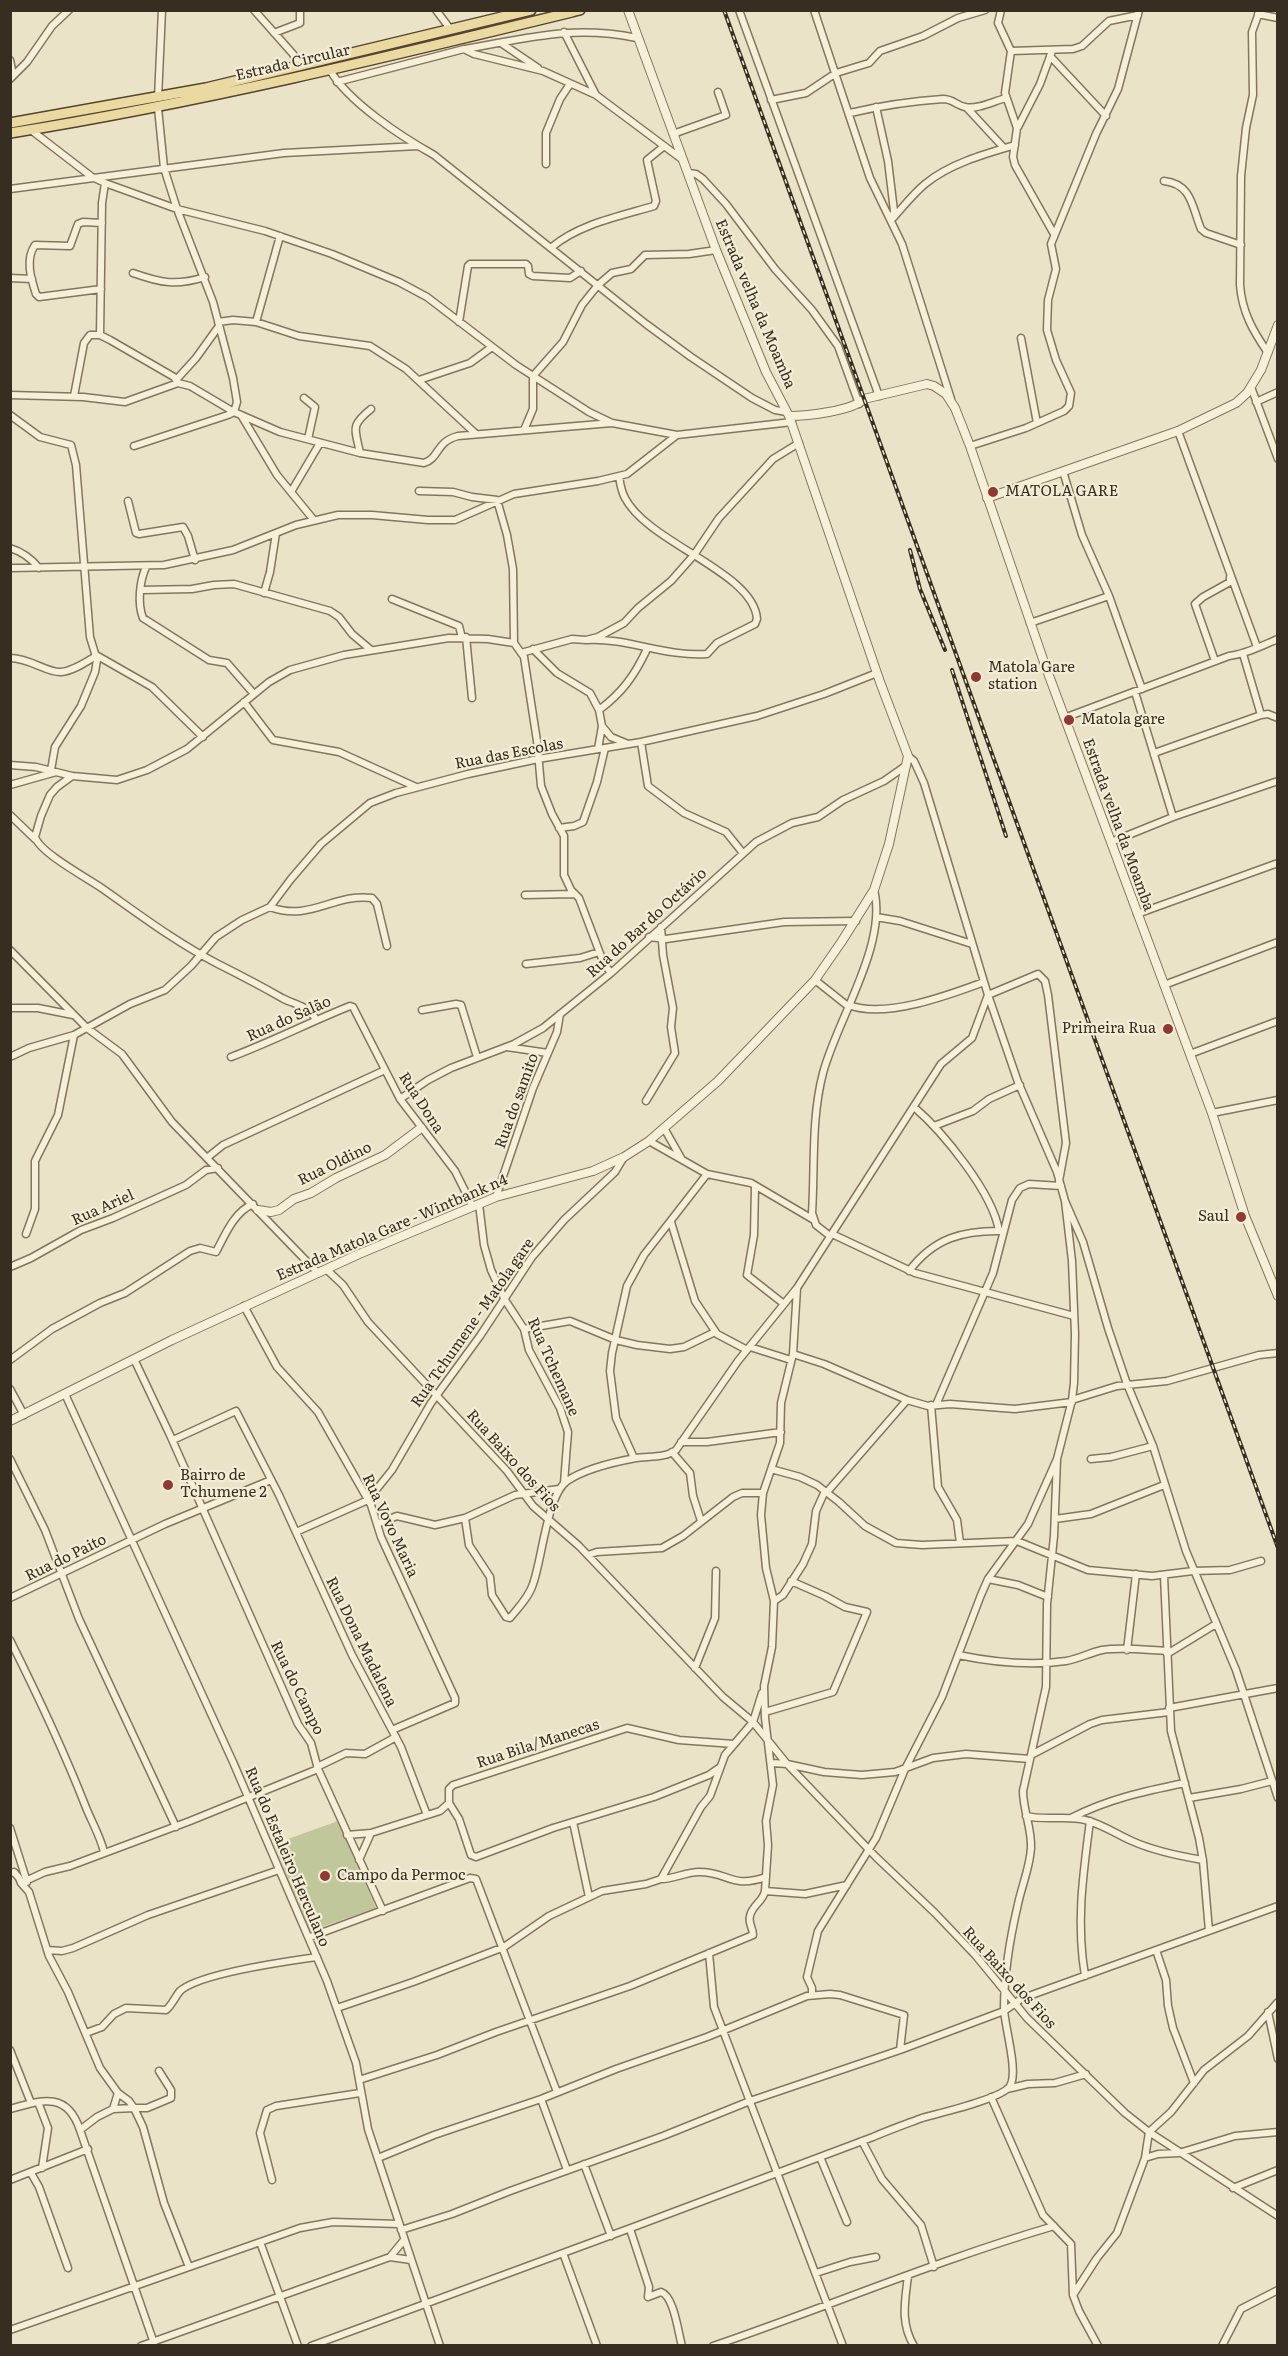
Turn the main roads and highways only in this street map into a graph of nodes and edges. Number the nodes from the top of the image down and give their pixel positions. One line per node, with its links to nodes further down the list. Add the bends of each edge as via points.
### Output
1 (531, 10): 3 (main road, Estrada Circular)
2 (580, 10): 3 (main road, Estrada Circular, via 330,70)
3 (158, 103): 4 (main road, Estrada Circular); 5 (main road, Estrada Circular)
4 (10, 123)
5 (10, 133)

